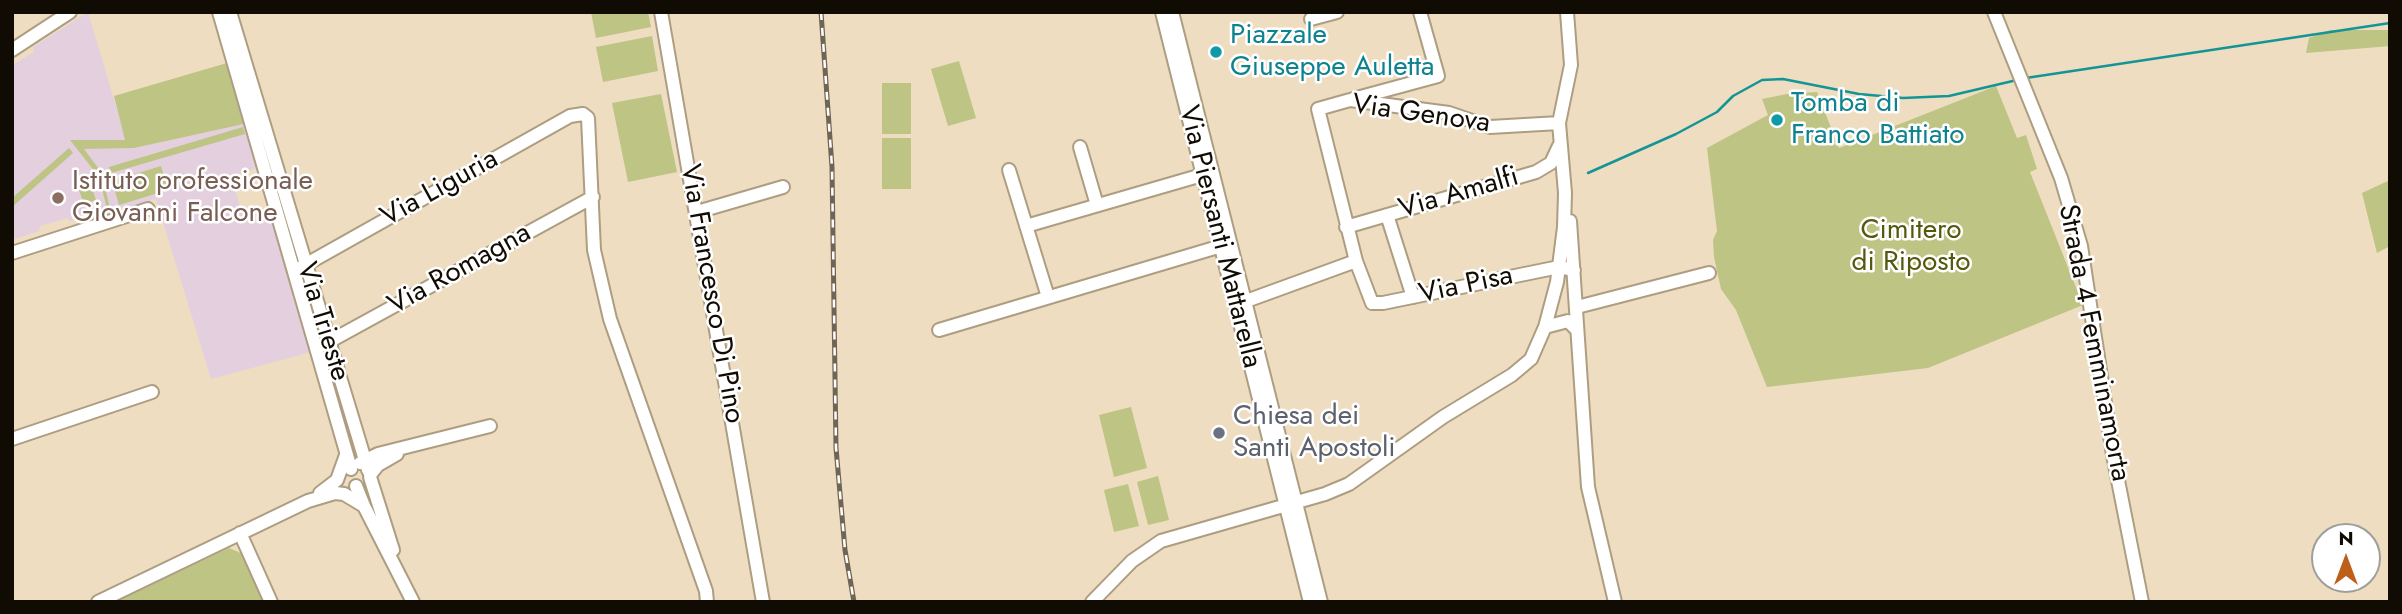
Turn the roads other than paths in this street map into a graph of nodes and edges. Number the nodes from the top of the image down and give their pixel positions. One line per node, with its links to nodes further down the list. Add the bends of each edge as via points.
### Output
1 (70, 12): 12 (street)
2 (219, 12): 32 (street, Via Trieste)
3 (230, 12): 32 (street, Via Trieste)
4 (661, 12): 25 (street, Via Francesco Di Pino)
5 (1162, 12): 18 (street, Via Piersanti Mattarella)
6 (1172, 12): 21 (street, Via Piersanti Mattarella)
7 (1338, 12): 11 (street)
8 (1420, 12): 13 (street, via 1437,76)
9 (1567, 12): 14 (street, via 1571,65)
10 (1994, 12): 65 (street, Strada 4 Femminamorta, via 2061,178 2081,246 2113,455)
11 (1311, 19)
12 (12, 50)
13 (1350, 100): 14 (street, Via Genova, via 1448,113 1490,127); 28 (street, Via Genova, via 1318,109)
14 (1559, 123): 15 (street)
15 (1559, 145): 20 (street); 26 (street, Via Amalfi, via 1551,163 1536,172)
16 (1080, 147): 23 (street)
17 (1009, 170): 27 (street)
18 (1202, 175): 21 (street, via 1210,179); 23 (street); 29 (street, Via Piersanti Mattarella)
19 (783, 187): 25 (street)
20 (1565, 193): 33 (street); 34 (street)
21 (1218, 194): 29 (street, Via Piersanti Mattarella)
22 (593, 197): 32 (street, Via Liguria, via 588,118 575,114); 44 (street, Via Romagna); 59 (street, via 594,250 615,339)
23 (1097, 205): 27 (street)
24 (148, 208): 30 (street)
25 (697, 212): 60 (street, Via Francesco Di Pino)
26 (1387, 215): 28 (street, Via Amalfi); 36 (street)
27 (1026, 226): 37 (street)
28 (1346, 227): 31 (street, Via Genova)
29 (1226, 245): 37 (street); 38 (street, Via Piersanti Mattarella)
30 (12, 253)
31 (1356, 261): 38 (street); 39 (street, Via Genova)
32 (300, 267): 44 (street, Via Trieste)
33 (1559, 267): 34 (street); 36 (street, Via Pisa); 41 (street)
34 (1574, 270): 40 (street)
35 (1709, 273): 40 (street)
36 (1413, 297): 39 (street, Via Pisa)
37 (1048, 298): 43 (street)
38 (1240, 303): 52 (street, Via Piersanti Mattarella)
39 (1371, 303)
40 (1577, 307): 42 (street)
41 (1545, 327): 42 (street, via 1568,321); 52 (street, via 1531,359 1512,375 1349,484)
42 (1576, 329): 64 (street, via 1588,487)
43 (939, 330)
44 (323, 345): 48 (street, Via Trieste); 49 (street, Via Trieste)
45 (152, 392): 47 (street)
46 (490, 426): 49 (street, via 409,447)
47 (12, 439)
48 (346, 450): 49 (street, Via Trieste); 50 (street)
49 (361, 470): 50 (street); 51 (street, via 366,484); 55 (street)
50 (336, 486): 51 (street); 53 (street); 54 (street)
51 (355, 486): 53 (street)
52 (1291, 502): 61 (street, via 1161,541 1132,561); 62 (street); 63 (street)
53 (363, 506): 55 (street)
54 (240, 533): 56 (street); 57 (street)
55 (403, 580): 58 (street)
56 (98, 602)
57 (271, 602)
58 (414, 602)
59 (707, 602)
60 (761, 602)
61 (1093, 602)
62 (1310, 602)
63 (1321, 602)
64 (1615, 602)
65 (2142, 602)

